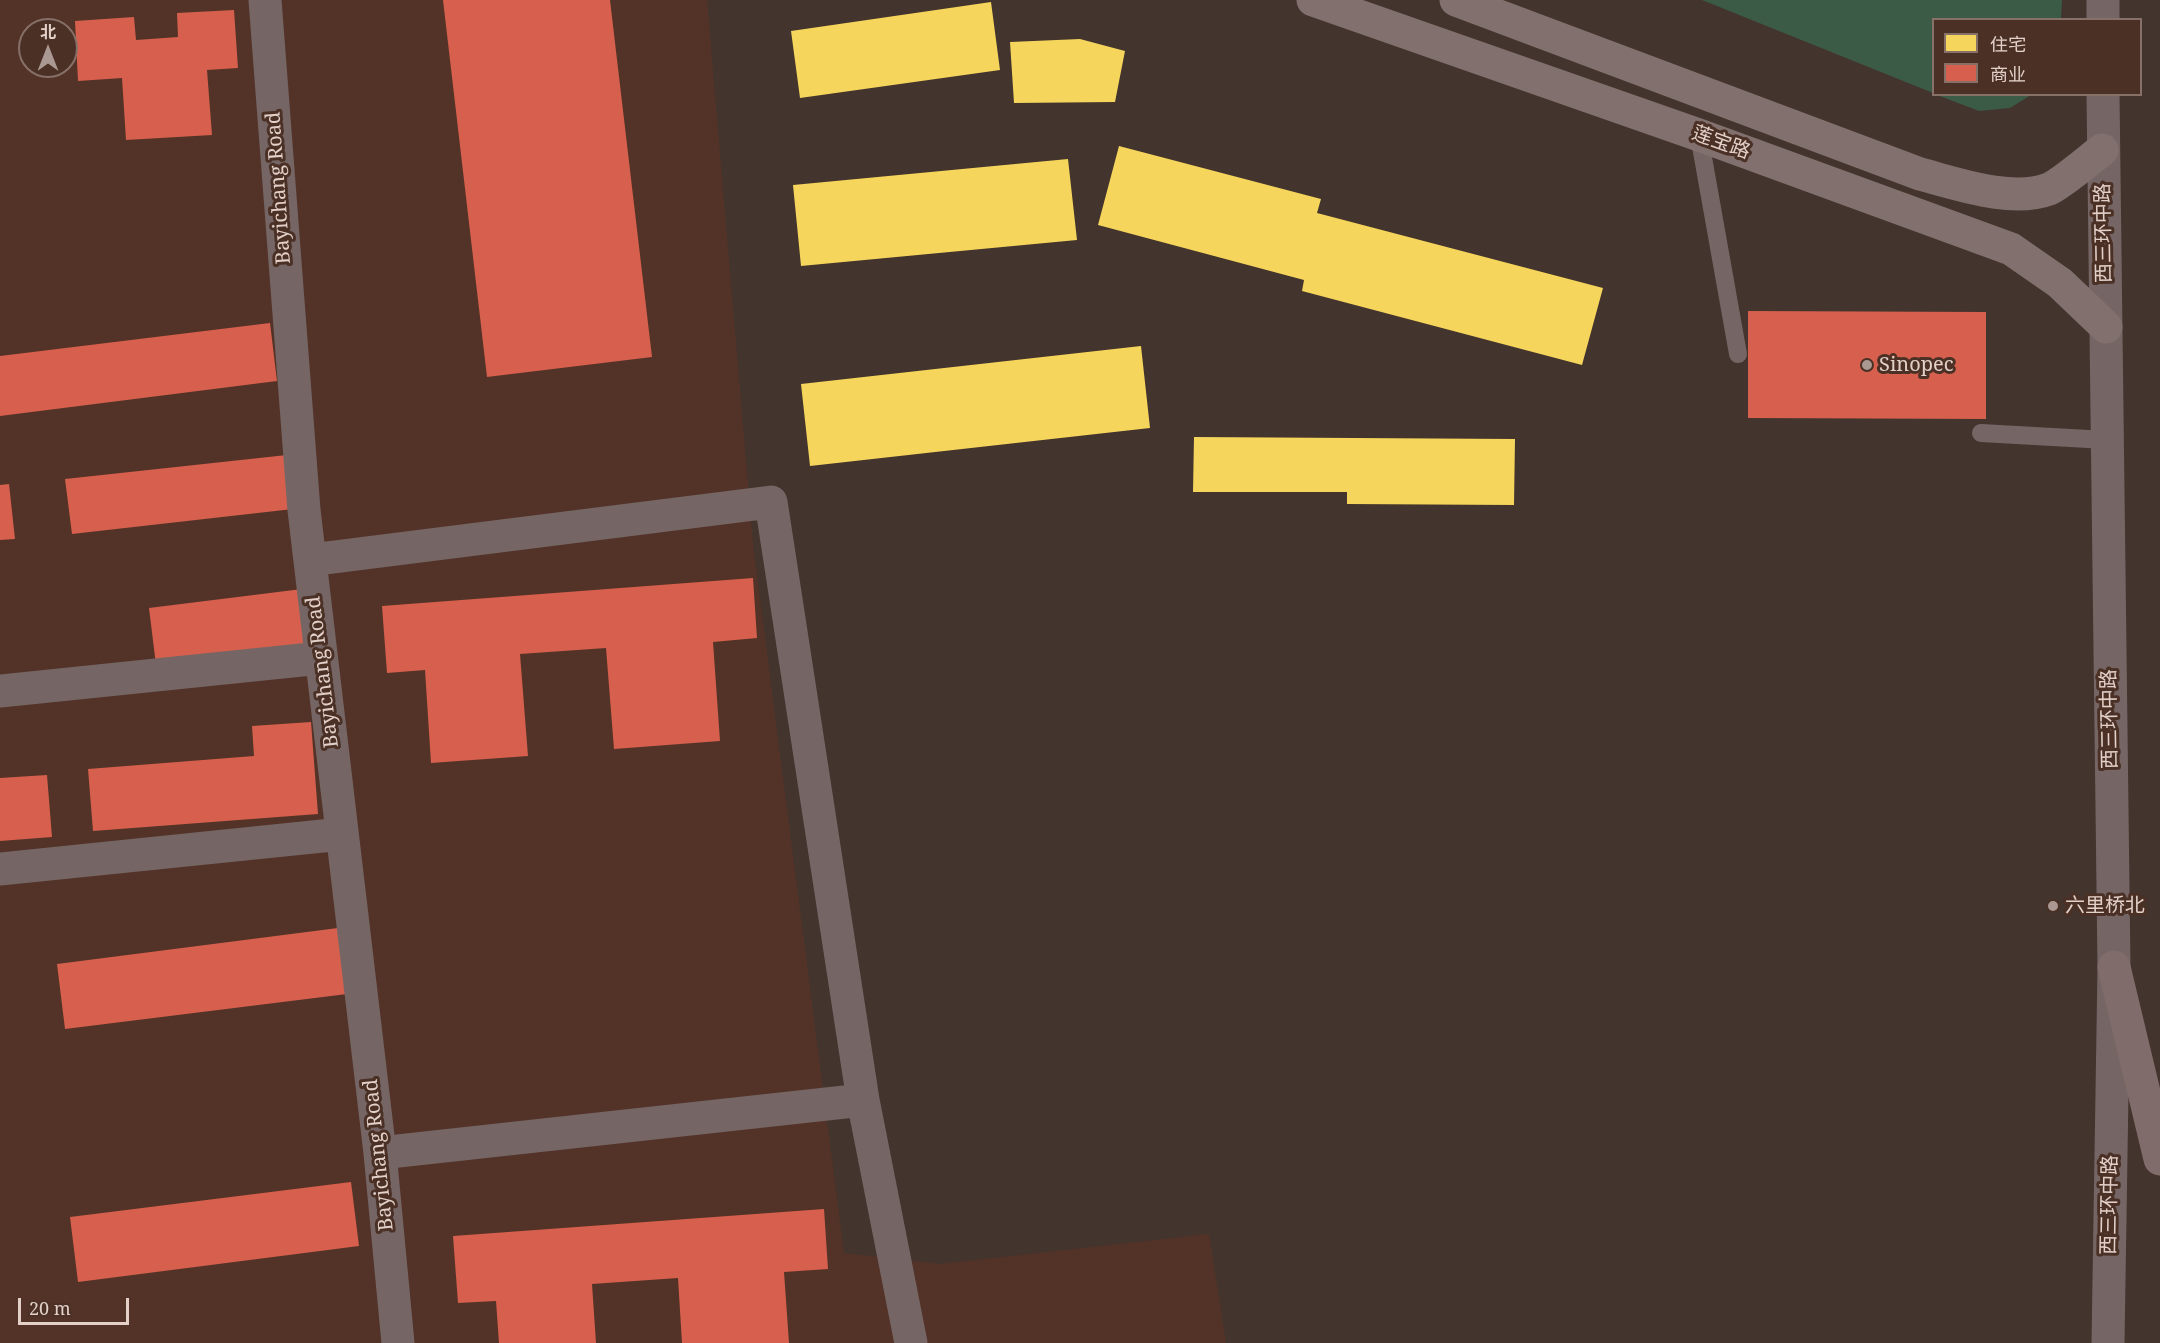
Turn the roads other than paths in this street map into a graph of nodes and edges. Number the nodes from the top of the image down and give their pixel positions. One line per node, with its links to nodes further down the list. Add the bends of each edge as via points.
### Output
1 (265, 0): 13 (street, Bayichang Road)
2 (1313, 0): 7 (main road, 莲宝路)
3 (1456, 0): 8 (main road, 莲宝路, via 1920,174 1981,190 2022,193 2050,188)
4 (2103, 0): 5 (street)
5 (2103, 18)
6 (2103, 96): 8 (street, 西三环中路)
7 (1699, 135): 9 (main road, 莲宝路, via 2011,249 2061,283); 10 (lane)
8 (2102, 150): 9 (street, 西三环中路)
9 (2106, 327): 12 (street, 西三环中路)
10 (1738, 354)
11 (1981, 433): 12 (lane)
12 (2106, 440): 18 (street, 西三环中路)
13 (310, 560): 14 (street, Bayichang Road); 19 (street, via 771,502)
14 (321, 658): 15 (street); 16 (street, Bayichang Road)
15 (0, 691)
16 (342, 834): 17 (street); 20 (street, Bayichang Road)
17 (0, 869)
18 (2114, 967): 21 (highway); 24 (street, 西三环中路)
19 (863, 1100): 20 (street); 23 (street)
20 (380, 1153): 22 (street, Bayichang Road)
21 (2160, 1159)
22 (398, 1343)
23 (911, 1343)
24 (2108, 1343)

